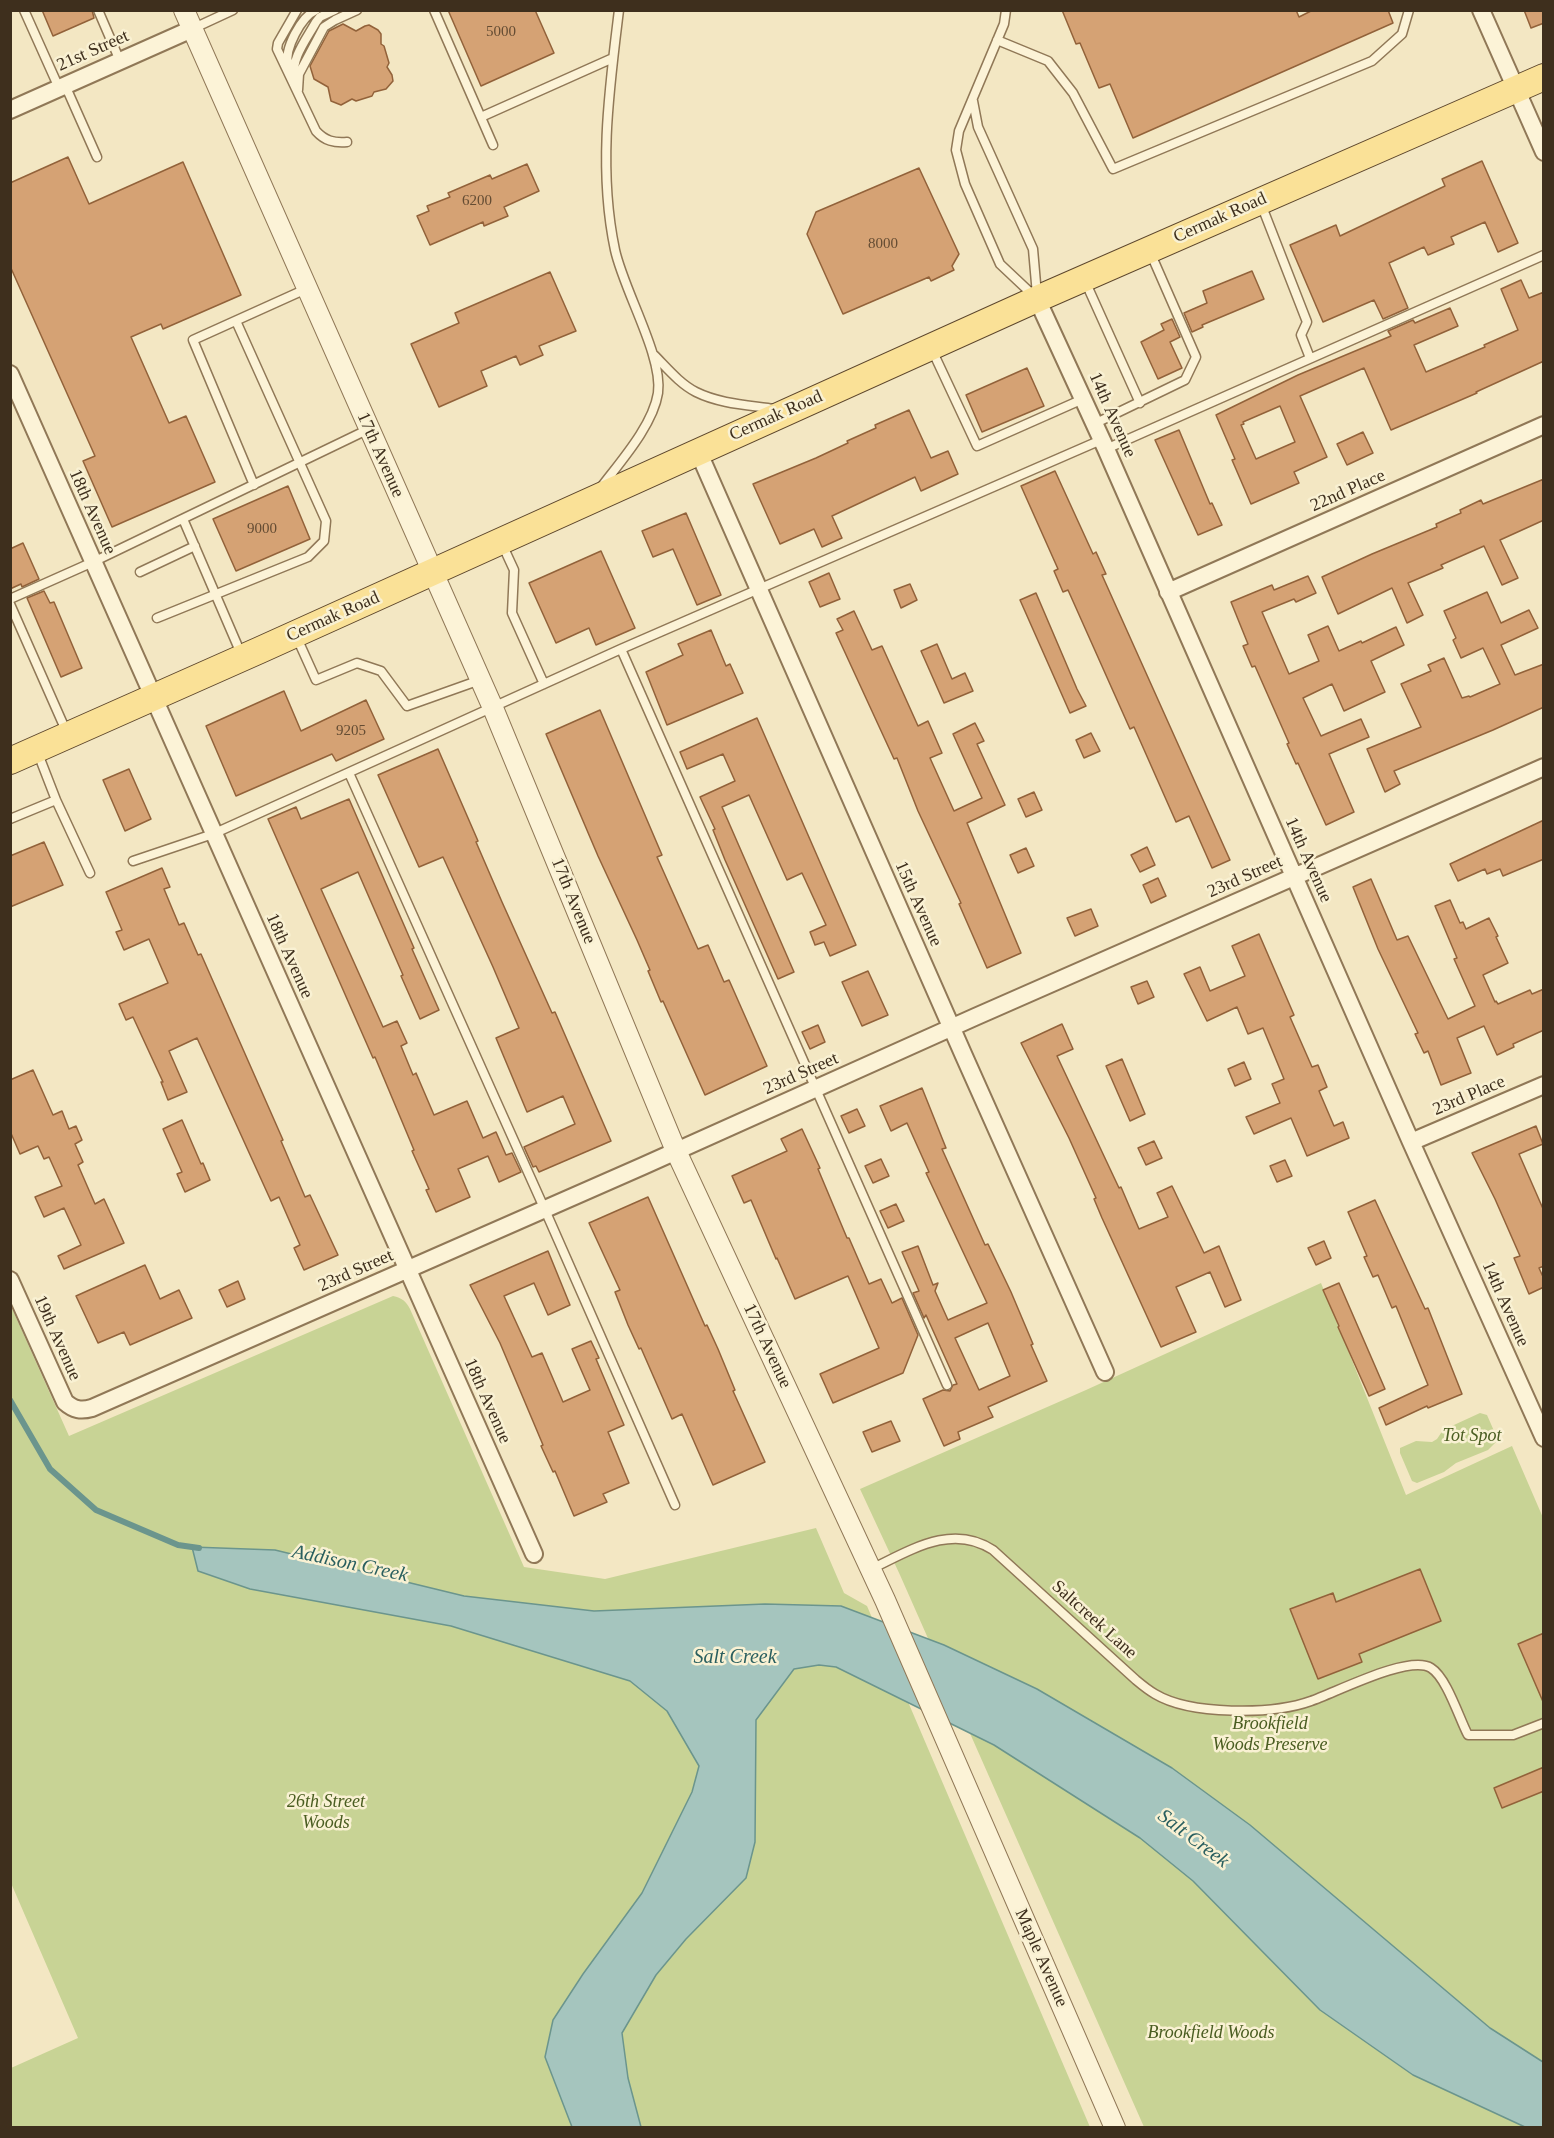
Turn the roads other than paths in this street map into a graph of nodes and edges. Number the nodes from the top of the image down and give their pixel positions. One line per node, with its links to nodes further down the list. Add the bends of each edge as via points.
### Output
1 (24, 10): 19 (lane)
2 (98, 10): 17 (lane)
3 (184, 10): 14 (street, 17th Avenue)
4 (233, 10): 14 (lane)
5 (297, 10): 21 (lane, via 277,49)
6 (316, 10): 21 (lane, via 307,16 288,48 286,60)
7 (335, 10): 21 (lane, via 316,22 295,61)
8 (357, 10): 21 (lane, via 324,27 299,74)
9 (434, 10): 24 (lane)
10 (619, 10): 16 (lane)
11 (1006, 10): 15 (lane)
12 (1409, 10): 15 (lane, via 1402,34 1372,61 1113,169 1073,93 1048,61)
13 (1481, 10): 20 (street)
14 (192, 29): 17 (street, 21st Street); 33 (street, 17th Avenue)
15 (998, 40): 22 (lane)
16 (613, 58): 24 (lane); 37 (lane, via 606,143 609,212 625,285)
17 (120, 61): 19 (street, 21st Street)
18 (1544, 77): 20 (main road, Cermak Road)
19 (62, 87): 23 (street, 21st Street); 28 (lane)
20 (1515, 89): 27 (street); 29 (main road, Cermak Road)
21 (299, 97): 25 (lane, via 320,136 333,142)
22 (973, 101): 34 (lane, via 978,128 1033,249); 34 (lane, via 959,132 956,150 965,184 1000,264)
23 (10, 110)
24 (481, 117): 26 (lane)
25 (347, 142)
26 (493, 145)
27 (1544, 152)
28 (97, 157)
29 (1260, 200): 30 (main road, Cermak Road); 38 (lane, via 1307,322 1301,335)
30 (1148, 249): 32 (main road, Cermak Road); 41 (lane, via 1196,357 1185,380)
31 (1544, 255): 38 (lane)
32 (1084, 278): 34 (main road, Cermak Road); 41 (lane)
33 (307, 288): 35 (lane); 45 (street, 17th Avenue)
34 (1037, 299): 36 (main road, Cermak Road); 40 (street, 14th Avenue)
35 (236, 321): 48 (lane); 49 (lane, via 193,340)
36 (930, 347): 40 (lane, via 977,446); 42 (main road, Cermak Road)
37 (653, 354): 42 (lane, via 695,392); 50 (lane, via 658,393 652,409 638,438)
38 (1310, 358): 46 (lane)
39 (10, 374): 54 (street, 18th Avenue)
40 (1083, 399): 43 (street, 14th Avenue)
41 (1140, 403): 43 (lane)
42 (787, 411): 47 (main road, Cermak Road)
43 (1094, 424): 46 (street, 14th Avenue)
44 (1544, 425): 58 (street, 22nd Place)
45 (369, 429): 48 (lane); 56 (street, 17th Avenue)
46 (1104, 444): 57 (lane); 58 (street, 14th Avenue)
47 (698, 451): 50 (main road, Cermak Road); 57 (street, 15th Avenue)
48 (299, 462): 49 (lane); 59 (lane, via 326,521 324,541 308,557)
49 (254, 485): 51 (lane)
50 (592, 500): 52 (main road, Cermak Road)
51 (183, 519): 53 (lane); 54 (lane)
52 (501, 542): 56 (main road, Cermak Road); 67 (lane, via 514,570 512,613)
53 (195, 546): 55 (lane); 59 (lane)
54 (93, 562): 60 (lane); 68 (street, 18th Avenue)
55 (140, 572)
56 (432, 573): 63 (main road, Cermak Road); 66 (street, 17th Avenue)
57 (758, 589): 64 (lane); 81 (street, 15th Avenue)
58 (1168, 592): 80 (street, 14th Avenue)
59 (216, 595): 62 (lane); 65 (lane)
60 (10, 599)
61 (10, 604): 70 (lane)
62 (157, 618)
63 (295, 635): 65 (main road, Cermak Road); 66 (lane, via 316,680 357,663 381,671 408,706)
64 (621, 649): 67 (lane); 83 (lane)
65 (243, 658): 68 (main road, Cermak Road)
66 (480, 680): 69 (street, 17th Avenue)
67 (544, 684): 69 (lane)
68 (153, 698): 70 (main road, Cermak Road); 77 (street, 18th Avenue)
69 (493, 708): 74 (lane); 85 (street, 17th Avenue)
70 (68, 736): 71 (main road, Cermak Road)
71 (36, 750): 72 (main road, Cermak Road); 75 (lane)
72 (10, 761)
73 (1544, 767): 80 (street, 23rd Street)
74 (349, 772): 77 (lane); 86 (lane)
75 (56, 800): 76 (lane); 79 (lane)
76 (10, 819)
77 (213, 834): 78 (lane); 87 (street, 18th Avenue)
78 (133, 861)
79 (90, 873)
80 (1294, 877): 81 (street, 23rd Street); 84 (street, 14th Avenue)
81 (951, 1027): 83 (street, 23rd Street); 89 (street, 15th Avenue)
82 (1544, 1085): 84 (street, 23rd Place)
83 (816, 1089): 85 (street, 23rd Street); 90 (lane)
84 (1411, 1142): 91 (street, 14th Avenue)
85 (676, 1151): 86 (street, 23rd Street); 96 (street, 17th Avenue)
86 (545, 1210): 87 (street, 23rd Street); 94 (lane)
87 (408, 1270): 92 (street, 23rd Street, via 92,1408); 95 (street, 18th Avenue)
88 (10, 1280): 92 (street, 19th Avenue, via 59,1392)
89 (1105, 1372)
90 (947, 1385)
91 (1537, 1403): 93 (street, 14th Avenue)
92 (72, 1409)
93 (1544, 1438)
94 (675, 1505)
95 (534, 1554)
96 (870, 1569): 97 (lane, Saltcreek Lane, via 934,1541 952,1538 980,1542 1136,1680 1156,1695 1181,1704 1210,1709 1268,1709 1310,1702 1397,1668 1418,1664 1431,1668 1442,1680 1468,1735 1513,1735); 98 (street, 17th Avenue)
97 (1544, 1723)
98 (966, 1789): 99 (street, Maple Avenue)
99 (1115, 2127)

